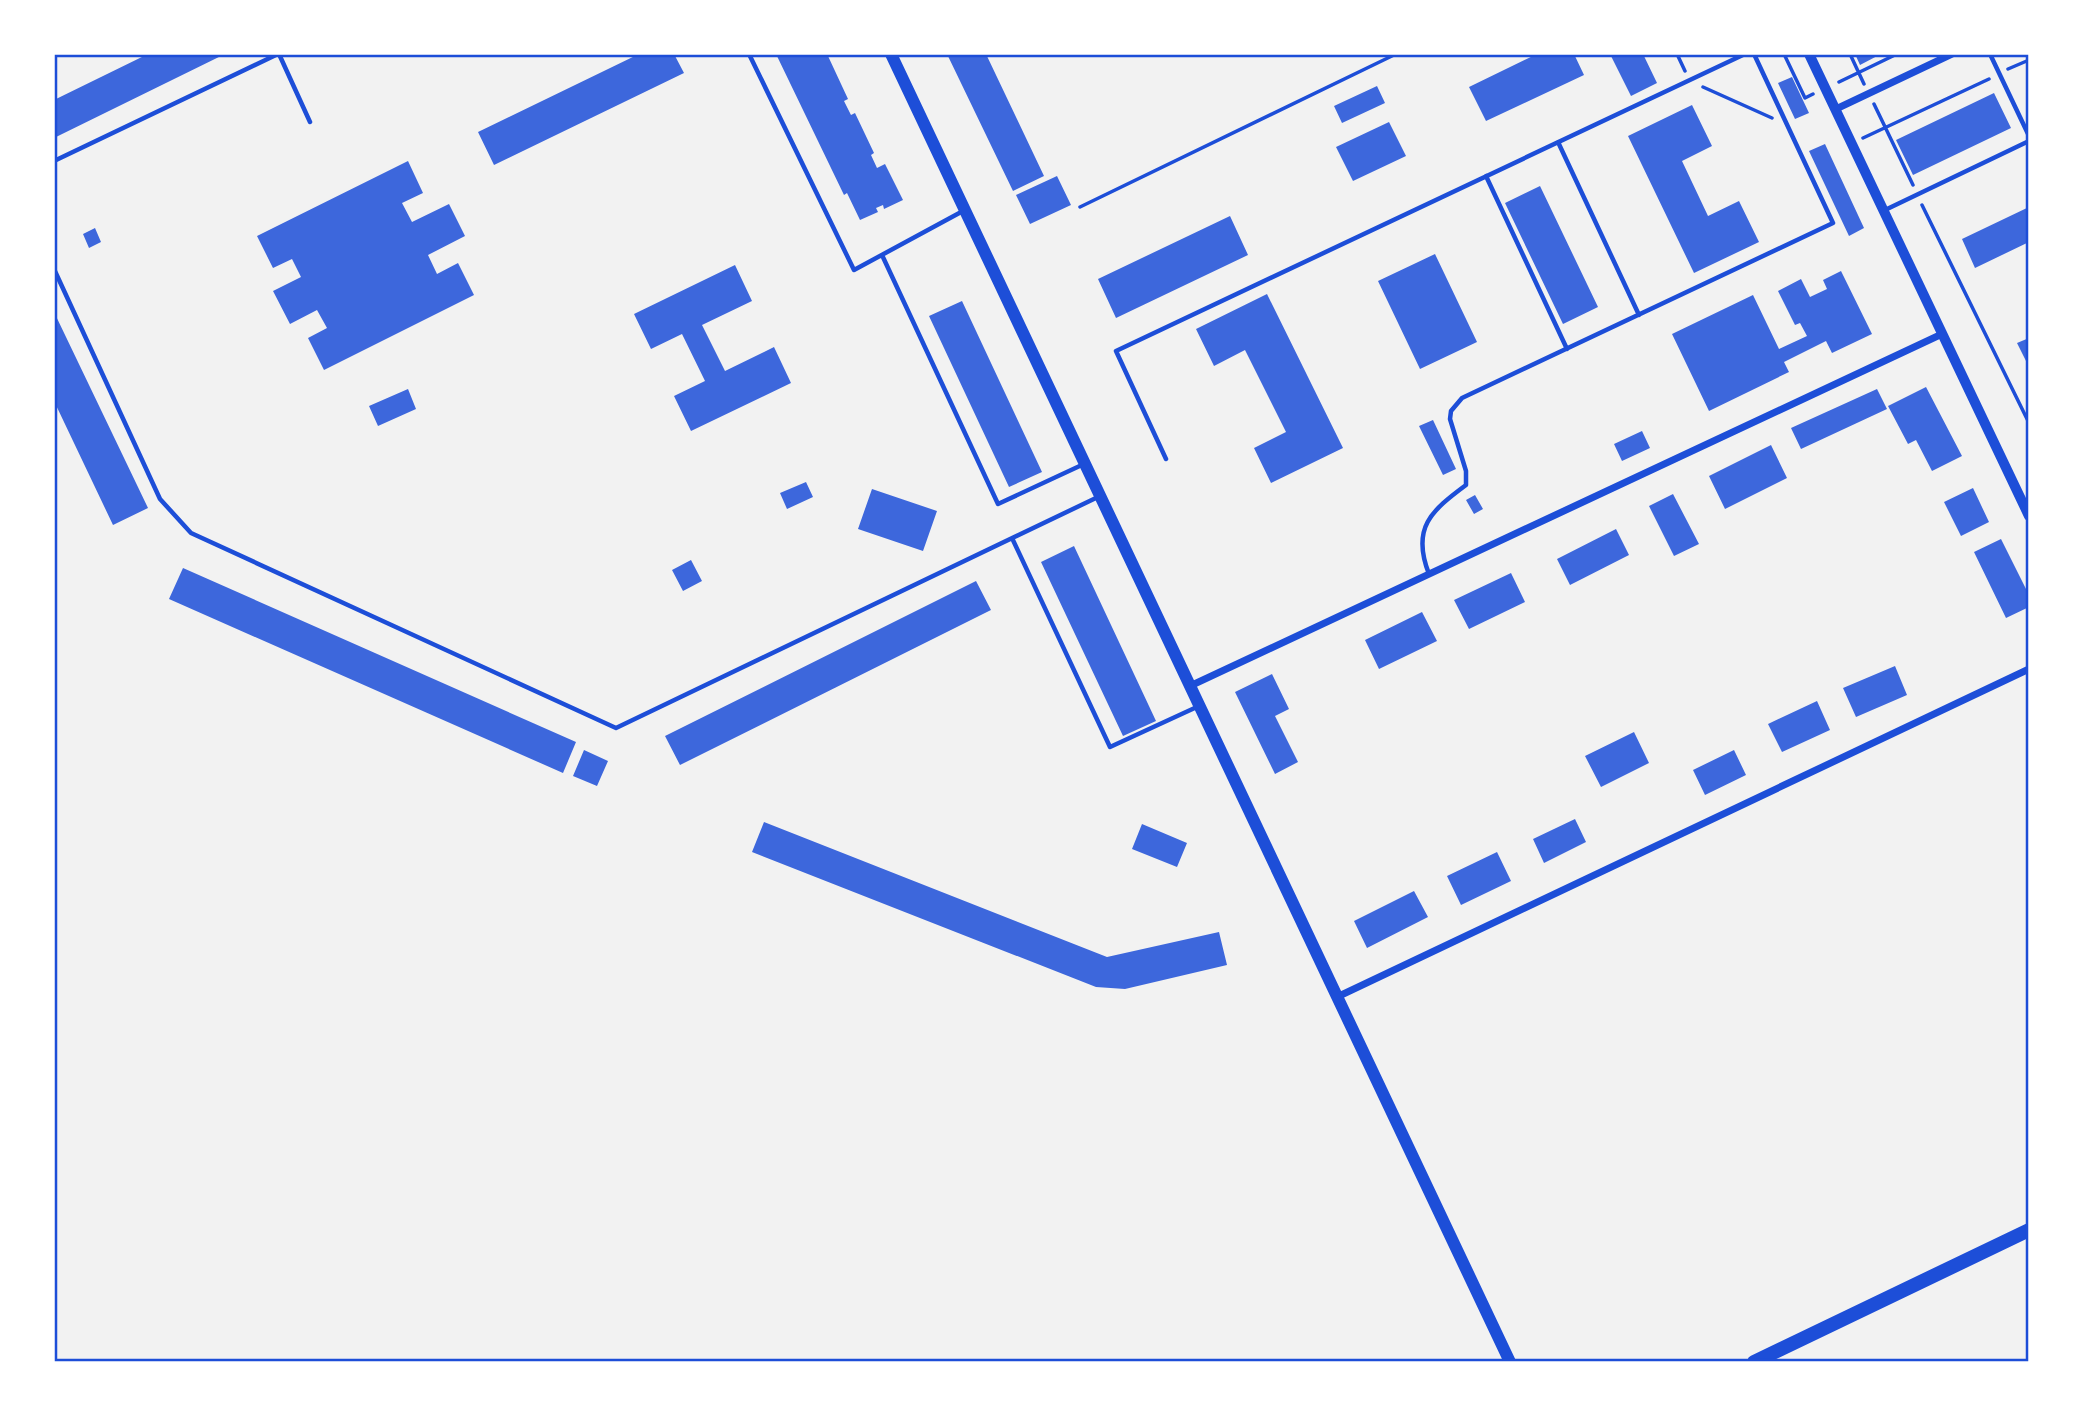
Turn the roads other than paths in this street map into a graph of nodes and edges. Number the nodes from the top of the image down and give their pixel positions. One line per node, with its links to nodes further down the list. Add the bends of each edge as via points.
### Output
1 (279, 54): 10 (lane); 13 (lane)
2 (748, 54): 17 (lane, via 854,270)
3 (891, 54): 15 (main road)
4 (1745, 54): 12 (lane)
5 (1754, 54): 19 (lane, via 1833,223)
6 (1809, 54): 9 (street)
7 (1952, 54): 9 (street)
8 (1990, 54): 11 (lane)
9 (1836, 109): 16 (street)
10 (310, 121)
11 (2029, 139): 16 (lane)
12 (1558, 142): 14 (lane); 19 (lane)
13 (54, 161)
14 (1486, 176): 21 (lane); 22 (lane, via 1116,351)
15 (965, 210): 17 (lane); 23 (main road)
16 (1884, 211): 20 (street)
17 (882, 255): 23 (lane, via 998,504)
18 (54, 269): 26 (lane, via 160,499 191,533 615,728)
19 (1639, 315): 21 (lane)
20 (1942, 334): 25 (street); 27 (street)
21 (1567, 349): 27 (lane, via 1462,398 1455,406 1450,419 1466,485 1432,512 1425,525 1422,555)
22 (1167, 459)
23 (1085, 464): 24 (main road)
24 (1100, 496): 26 (lane); 29 (main road)
25 (2029, 516)
26 (1012, 538): 30 (lane, via 1110,747)
27 (1429, 574): 29 (street)
28 (2029, 669): 31 (street)
29 (1190, 686): 30 (main road)
30 (1199, 706): 31 (main road)
31 (1337, 997): 33 (main road)
32 (2029, 1230): 34 (main road)
33 (1510, 1362)
34 (1754, 1362)

